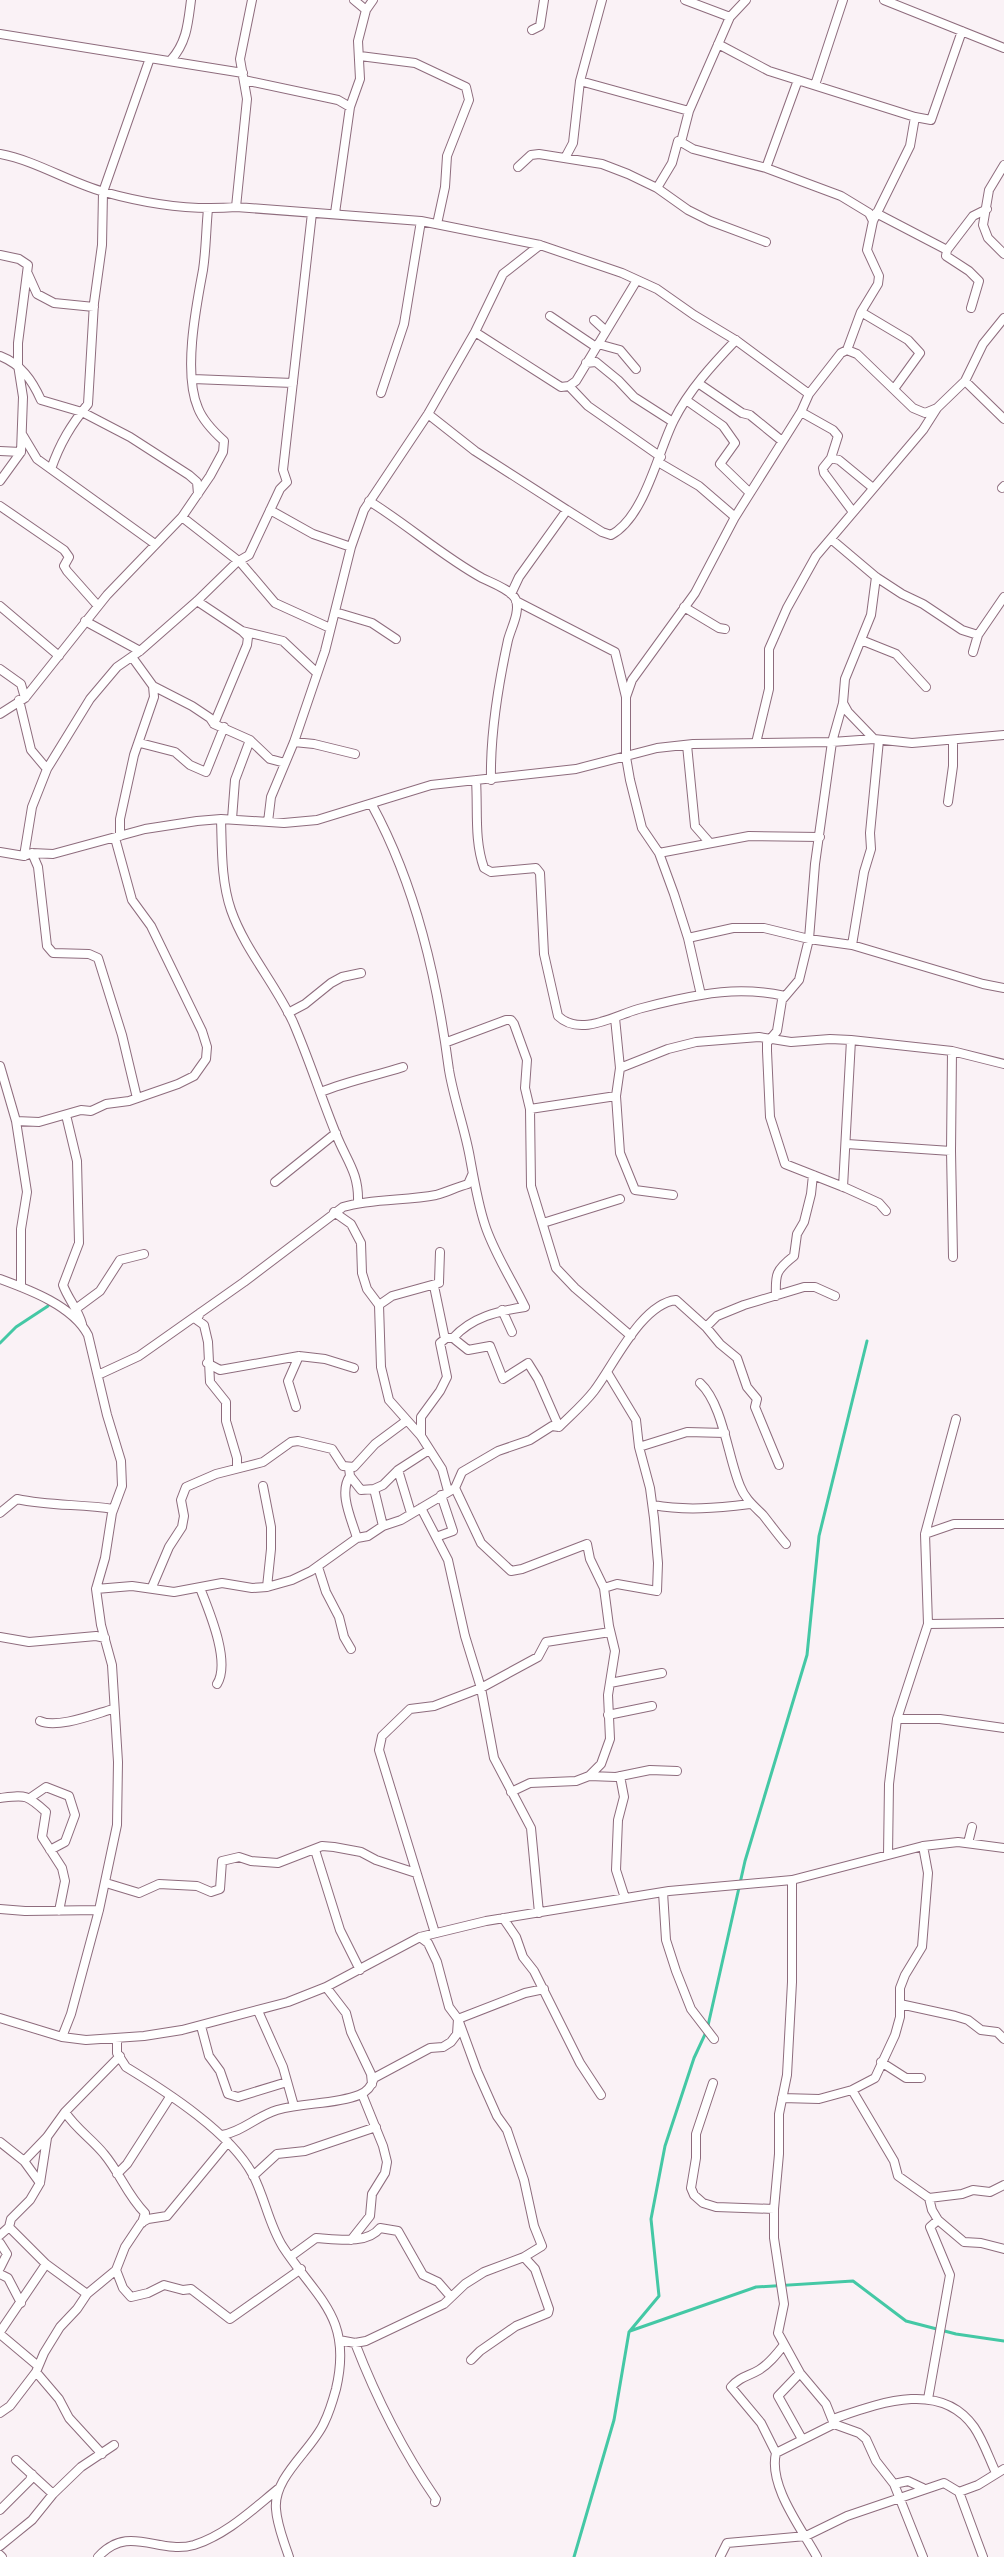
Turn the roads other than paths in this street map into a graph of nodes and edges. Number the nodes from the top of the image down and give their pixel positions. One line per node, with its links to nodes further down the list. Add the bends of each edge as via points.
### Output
1 (191, 0): 20 (street, via 188,29 181,49)
2 (252, 0): 21 (street, via 240,59)
3 (354, 0): 11 (street)
4 (373, 0): 11 (street)
5 (544, 0): 13 (street, via 540,26)
6 (602, 0): 23 (street)
7 (685, 0): 12 (street)
8 (746, 0): 12 (street)
9 (843, 0): 24 (street)
10 (884, 0): 14 (street)
11 (366, 10): 18 (street, via 358,41)
12 (730, 17): 16 (street)
13 (532, 30)
14 (962, 31): 17 (street); 27 (street, via 931,120)
15 (0, 34): 19 (street)
16 (718, 44): 22 (street, via 769,71); 26 (street)
17 (1004, 48)
18 (360, 56): 25 (street, via 360,79); 43 (street, via 415,63 466,87 469,100 447,156)
19 (150, 58): 20 (street); 35 (street)
20 (171, 60): 21 (street)
21 (244, 76): 25 (street, via 338,100); 36 (street, via 247,99)
22 (798, 80): 24 (street); 33 (street)
23 (580, 81): 26 (street); 30 (street, via 573,143)
24 (815, 85): 27 (street)
25 (350, 107): 40 (street)
26 (689, 111): 28 (street)
27 (915, 117): 41 (street, via 910,146)
28 (681, 142): 33 (street, via 693,149); 34 (street, via 678,141 672,163)
29 (0, 154): 35 (street)
30 (565, 158): 32 (street, via 531,155); 34 (street, via 602,164)
31 (1004, 165): 38 (street, via 989,190)
32 (518, 167)
33 (766, 168): 41 (street, via 841,196)
34 (657, 188): 44 (street, via 695,214)
35 (103, 192): 37 (street); 51 (street, via 102,245)
36 (236, 207): 37 (street); 39 (street)
37 (208, 209): 66 (street, via 192,325)
38 (987, 209): 46 (street, via 973,216); 47 (street, via 983,225 988,238)
39 (312, 213): 40 (street); 68 (street)
40 (335, 213): 42 (street)
41 (874, 217): 46 (street); 53 (street, via 867,250 879,276 878,284)
42 (421, 221): 43 (street); 72 (street, via 404,324)
43 (437, 224): 45 (street)
44 (766, 242)
45 (540, 245): 50 (street); 58 (street, via 503,274)
46 (947, 250): 52 (street, via 946,256 979,281)
47 (1004, 254)
48 (0, 255): 49 (street, via 28,265)
49 (28, 274): 51 (street, via 37,294 54,303); 64 (street)
50 (637, 280): 57 (street); 59 (street)
51 (94, 307): 76 (street, via 89,398)
52 (971, 308)
53 (861, 312): 61 (street); 71 (street, via 908,340 920,353)
54 (550, 316): 60 (street)
55 (1004, 318): 67 (street, via 983,344)
56 (594, 320): 57 (street)
57 (606, 331): 60 (street)
58 (475, 332): 70 (street, via 561,387); 78 (street)
59 (736, 340): 69 (street); 73 (street)
60 (597, 345): 63 (street); 65 (street, via 620,350)
61 (848, 350): 71 (street); 73 (street, via 841,353)
62 (0, 356): 64 (street)
63 (586, 363): 70 (street); 80 (street, via 596,362 634,397)
64 (18, 365): 76 (street, via 41,400); 81 (street, via 23,397)
65 (636, 369)
66 (193, 379): 68 (street); 91 (street, via 198,408 224,441 223,452)
67 (965, 381): 75 (street); 79 (street)
68 (293, 383): 94 (street, via 283,470 287,482)
69 (698, 383): 74 (street); 82 (street, via 741,413 750,415)
70 (569, 386): 86 (street, via 588,406)
71 (894, 389): 75 (street, via 913,408 925,412)
72 (381, 393)
73 (809, 394): 77 (street)
74 (686, 400): 80 (street); 90 (street, via 723,426 735,442 720,464)
75 (938, 408): 89 (street)
76 (82, 412): 87 (street, via 62,438); 91 (street, via 130,436 189,475 197,482)
77 (801, 412): 82 (street); 85 (street, via 837,436)
78 (428, 414): 92 (street); 95 (street, via 476,451)
79 (1004, 419)
80 (673, 422): 86 (street)
81 (22, 434): 84 (street); 87 (street, via 37,459)
82 (782, 441): 90 (street)
83 (0, 451): 84 (street)
84 (21, 452): 88 (street)
85 (831, 458): 89 (street); 96 (street, via 823,468 824,473)
86 (660, 459): 95 (street, via 636,508 617,532 602,532); 98 (street)
87 (51, 469): 100 (street)
88 (0, 481)
89 (873, 488): 96 (street)
90 (750, 493): 98 (street)
91 (198, 494): 97 (street)
92 (369, 501): 101 (street); 104 (street)
93 (0, 506): 108 (street, via 64,550 69,557 64,566)
94 (270, 510): 101 (street, via 313,534); 102 (street, via 249,555)
95 (567, 510): 104 (street, via 519,577)
96 (853, 512): 99 (street)
97 (182, 517): 100 (street); 102 (street)
98 (735, 517): 109 (street, via 695,593)
99 (831, 539): 103 (street); 139 (street, via 816,556 769,649 769,689)
100 (155, 544): 108 (street)
101 (351, 547): 110 (street)
102 (237, 562): 106 (street); 112 (street, via 275,603)
103 (876, 577): 115 (street, via 962,630); 117 (street, via 874,603)
104 (514, 597): 126 (street, via 615,652); 146 (street, via 516,614 493,725)
105 (1004, 597): 115 (street)
106 (197, 601): 114 (street); 118 (street)
107 (0, 606): 120 (street)
108 (98, 606): 111 (street)
109 (684, 606): 113 (street); 126 (street, via 632,680)
110 (335, 612): 112 (street); 116 (street, via 372,623)
111 (85, 621): 118 (street); 120 (street)
112 (330, 628): 123 (street)
113 (725, 629)
114 (242, 631): 123 (street, via 283,641); 130 (street, via 248,637 247,645)
115 (978, 635): 119 (street)
116 (396, 639)
117 (861, 640): 125 (street, via 897,654); 128 (street, via 845,678)
118 (140, 651): 121 (street)
119 (973, 652)
120 (59, 656): 127 (street)
121 (132, 657): 124 (street); 144 (street, via 90,699)
122 (0, 669): 127 (street, via 21,684)
123 (317, 673): 136 (street)
124 (153, 686): 130 (street, via 192,706); 138 (street, via 154,697)
125 (926, 687)
126 (626, 697): 142 (street)
127 (22, 699): 129 (street); 144 (street, via 31,750)
128 (843, 703): 133 (street); 137 (street)
129 (0, 714)
130 (214, 724): 131 (street)
131 (224, 727): 134 (street); 138 (street, via 206,772 175,752)
132 (1004, 735): 135 (street)
133 (876, 739): 135 (street, via 912,743); 137 (street); 160 (street, via 871,849)
134 (250, 740): 143 (street, via 270,759); 150 (street, via 236,780)
135 (953, 741): 147 (street)
136 (294, 742): 141 (street); 143 (street)
137 (832, 742): 139 (street); 153 (street)
138 (140, 743): 152 (street)
139 (756, 743): 140 (street)
140 (687, 745): 142 (street); 154 (street, via 695,826)
141 (355, 754)
142 (626, 757): 146 (street, via 576,769); 156 (street, via 642,828)
143 (285, 763): 151 (street, via 271,797)
144 (47, 769): 157 (street, via 32,807)
145 (476, 780): 146 (street); 148 (street, via 431,785); 166 (street, via 477,830 484,868 491,872 536,868 540,873 544,954 558,1016 572,1024)
146 (491, 780)
147 (948, 802)
148 (372, 805): 151 (street, via 317,820); 169 (street, via 405,876 433,968)
149 (221, 819): 150 (street); 152 (street, via 178,823); 165 (street, via 222,863 230,907)
150 (232, 819): 151 (street)
151 (268, 822)
152 (117, 837): 157 (street, via 53,854); 177 (street, via 132,900 156,936 207,1047 206,1059 194,1076)
153 (820, 837): 154 (street, via 749,836); 159 (street)
154 (709, 842): 156 (street)
155 (0, 852): 157 (street)
156 (659, 853): 158 (street)
157 (28, 854): 177 (street, via 38,867 47,946 53,954 89,954 98,958)
158 (688, 938): 159 (street, via 750,926); 163 (street)
159 (809, 939): 160 (street); 164 (street, via 799,980)
160 (852, 945): 162 (street)
161 (361, 973): 165 (street, via 331,983)
162 (1004, 988)
163 (701, 995): 164 (street, via 765,992); 166 (street)
164 (784, 996): 167 (street)
165 (288, 1013): 175 (street)
166 (615, 1018): 174 (street)
167 (772, 1039): 168 (street); 174 (street, via 696,1042); 185 (street, via 767,1043 770,1117 785,1164)
168 (851, 1040): 170 (street); 182 (street)
169 (447, 1042): 178 (street, via 511,1020 527,1060 525,1088); 184 (street)
170 (952, 1051): 171 (street); 183 (street)
171 (1004, 1064)
172 (0, 1066): 180 (street)
173 (403, 1067): 175 (street)
174 (620, 1068): 176 (street)
175 (321, 1092): 181 (street)
176 (616, 1096): 178 (street); 188 (street, via 620,1153 634,1190)
177 (137, 1098): 179 (street)
178 (530, 1109): 193 (street, via 529,1171)
179 (66, 1115): 180 (street, via 39,1122); 203 (street, via 77,1161 79,1243 63,1285)
180 (16, 1120): 199 (street, via 27,1192 21,1229)
181 (336, 1133): 186 (street); 190 (street, via 355,1172)
182 (847, 1144): 183 (street); 187 (street)
183 (951, 1151): 196 (street)
184 (472, 1175): 190 (street, via 468,1184 437,1194); 204 (street, via 485,1225 525,1307)
185 (813, 1175): 187 (street); 200 (street, via 804,1222 796,1234 794,1256 779,1268)
186 (275, 1182)
187 (843, 1187): 191 (street, via 879,1203)
188 (673, 1195)
189 (620, 1199): 193 (street)
190 (358, 1202): 192 (street)
191 (886, 1211)
192 (334, 1212): 202 (street, via 351,1224 361,1243 362,1273); 205 (street)
193 (543, 1223): 209 (street, via 556,1268)
194 (440, 1252): 198 (street)
195 (144, 1254): 203 (street, via 120,1260 100,1291)
196 (953, 1257)
197 (0, 1279): 199 (street)
198 (439, 1282): 202 (street, via 392,1296); 210 (street, via 434,1286 434,1294)
199 (21, 1287): 206 (street)
200 (776, 1296): 201 (street, via 804,1287 815,1287); 207 (street, via 717,1316)
201 (835, 1296)
202 (379, 1305): 219 (street, via 381,1367 389,1400)
203 (77, 1308): 206 (street)
204 (502, 1310): 208 (street); 210 (street, via 462,1327)
205 (200, 1312): 212 (street, via 197,1320 204,1325 208,1342); 215 (street, via 139,1356)
206 (82, 1324): 215 (street)
207 (706, 1327): 209 (street, via 676,1300 658,1307); 225 (street, via 740,1363 747,1387 757,1399 755,1407)
208 (512, 1332)
209 (631, 1336): 214 (street)
210 (449, 1338): 220 (street, via 468,1350 490,1346 503,1379 528,1363); 222 (street, via 440,1343 447,1377 421,1417)
211 (299, 1356): 212 (street, via 220,1370); 213 (street); 217 (street, via 288,1381)
212 (207, 1363): 226 (street, via 210,1382 226,1402 226,1421)
213 (354, 1368)
214 (607, 1372): 220 (street); 223 (street, via 636,1420)
215 (98, 1375): 235 (street, via 121,1461 122,1486)
216 (700, 1383): 221 (street)
217 (296, 1407)
218 (956, 1419): 240 (street)
219 (406, 1421): 222 (street); 228 (street, via 375,1444)
220 (559, 1427): 231 (street, via 552,1426 530,1440 498,1451 462,1472)
221 (724, 1433): 223 (street, via 687,1432); 232 (street, via 740,1486)
222 (422, 1436): 224 (street)
223 (639, 1447): 233 (street)
224 (429, 1450): 227 (street); 231 (street)
225 (779, 1465)
226 (237, 1468): 228 (street, via 262,1462 278,1449 298,1441 332,1449); 245 (street, via 186,1487 181,1500 182,1527 169,1547)
227 (398, 1470): 230 (street); 237 (street)
228 (350, 1472): 230 (street, via 361,1490); 242 (street, via 346,1498)
229 (263, 1486): 247 (street, via 271,1527)
230 (374, 1489): 239 (street)
231 (448, 1491): 234 (street); 241 (street, via 453,1531); 248 (street, via 481,1543 511,1571 587,1544)
232 (750, 1504): 233 (street, via 709,1509); 243 (street)
233 (653, 1505): 248 (street, via 657,1591 617,1584)
234 (421, 1508): 237 (street); 241 (street)
235 (113, 1509): 236 (street, via 45,1505 17,1499); 249 (street)
236 (0, 1513)
237 (411, 1514): 239 (street)
238 (1004, 1524): 240 (street, via 954,1524)
239 (383, 1526): 242 (street, via 369,1536)
240 (925, 1534): 251 (street)
241 (436, 1537): 259 (street, via 448,1560)
242 (357, 1538): 244 (street)
243 (786, 1544)
244 (318, 1567): 247 (street); 255 (street)
245 (153, 1587): 246 (street, via 174,1592); 249 (street)
246 (200, 1587): 247 (street, via 222,1583); 258 (street, via 220,1650 223,1673)
247 (267, 1587)
248 (604, 1588): 252 (street)
249 (96, 1589): 254 (street)
250 (1004, 1623): 251 (street)
251 (928, 1624): 263 (street)
252 (610, 1632): 257 (street, via 615,1651); 259 (street, via 546,1642 538,1657)
253 (0, 1637): 254 (street, via 29,1642)
254 (105, 1638): 261 (street, via 112,1665)
255 (351, 1649)
256 (662, 1673): 257 (street)
257 (610, 1683): 262 (street)
258 (217, 1684)
259 (481, 1689): 269 (street, via 494,1758); 279 (street, via 434,1706 410,1709 382,1736 379,1750)
260 (652, 1706): 262 (street)
261 (113, 1709): 264 (street, via 57,1723); 281 (street, via 118,1762 117,1825)
262 (608, 1715): 267 (street, via 610,1739 601,1764)
263 (897, 1719): 265 (street, via 940,1719); 278 (street, via 889,1784)
264 (40, 1720)
265 (1004, 1728)
266 (677, 1771): 268 (street, via 650,1770)
267 (589, 1776): 268 (street); 269 (street, via 576,1781 530,1783)
268 (620, 1776): 283 (street, via 624,1797 618,1820 616,1870)
269 (511, 1792): 287 (street, via 531,1828)
270 (0, 1798): 271 (street)
271 (30, 1798): 276 (street, via 46,1812 42,1837); 276 (street, via 46,1787 69,1796 75,1815 65,1842)
272 (972, 1827): 273 (street)
273 (968, 1843): 274 (street); 275 (street)
274 (922, 1846): 278 (street); 294 (street, via 928,1874 922,1947 905,1975)
275 (1004, 1848)
276 (50, 1850): 286 (street, via 65,1881)
277 (315, 1850): 279 (street, via 322,1846 362,1852); 281 (street, via 278,1863 251,1862 240,1857 222,1861 220,1889 211,1892 197,1886 159,1884 139,1893); 291 (street, via 340,1930)
278 (888, 1855): 280 (street)
279 (416, 1873): 289 (street)
280 (792, 1880): 282 (street); 313 (street, via 792,1982)
281 (106, 1883): 285 (street)
282 (663, 1892): 283 (street); 301 (street, via 666,1940 676,1971 691,2009)
283 (626, 1898): 287 (street)
284 (0, 1909): 286 (street)
285 (99, 1910): 286 (street); 299 (street)
286 (59, 1911)
287 (539, 1913): 288 (street)
288 (503, 1918): 289 (street); 293 (street)
289 (435, 1933): 290 (street)
290 (420, 1937): 291 (street); 297 (street, via 428,1943 437,1962 443,1993)
291 (360, 1970): 292 (street)
292 (326, 1987): 295 (street); 308 (street, via 346,2013)
293 (544, 1989): 297 (street); 311 (street, via 580,2063)
294 (900, 2004): 302 (street, via 968,2020); 304 (street, via 895,2034)
295 (258, 2011): 298 (street); 306 (street)
296 (0, 2018): 299 (street)
297 (458, 2019): 308 (street, via 457,2034 451,2042 430,2048 374,2078); 337 (street, via 477,2071 507,2130 524,2180 542,2246)
298 (201, 2026): 300 (street); 306 (street, via 209,2056 220,2071 228,2094 238,2097)
299 (62, 2037): 300 (street)
300 (117, 2038): 303 (street)
301 (714, 2039)
302 (1004, 2039)
303 (120, 2056): 312 (street, via 126,2067); 315 (street)
304 (881, 2062): 305 (street, via 906,2078); 309 (street, via 875,2078)
305 (921, 2078)
306 (287, 2082): 314 (street)
307 (712, 2083): 327 (street, via 696,2134 691,2188 694,2195 716,2207)
308 (372, 2084): 310 (street)
309 (852, 2090): 313 (street, via 819,2099); 326 (street, via 894,2162 898,2176)
310 (362, 2094): 314 (street); 316 (street)
311 (601, 2095)
312 (170, 2097): 317 (street); 322 (street)
313 (782, 2098): 327 (street)
314 (294, 2106): 317 (street, via 256,2118 233,2133)
315 (65, 2112): 318 (street); 322 (street)
316 (376, 2127): 323 (street, via 305,2151 277,2154); 333 (street, via 387,2162 372,2194 370,2216)
317 (222, 2135): 320 (street)
318 (47, 2137): 321 (street); 324 (street)
319 (0, 2142): 321 (street)
320 (228, 2142): 323 (street); 330 (street, via 167,2216)
321 (24, 2161): 324 (street)
322 (117, 2174): 330 (street, via 129,2197 145,2213)
323 (253, 2176): 336 (street)
324 (39, 2183): 331 (street)
325 (1004, 2185): 326 (street, via 990,2192 973,2190)
326 (929, 2198): 329 (street)
327 (774, 2209): 349 (street, via 774,2238 784,2304 778,2333)
328 (0, 2218): 331 (street)
329 (938, 2220): 335 (street, via 964,2242); 353 (street, via 930,2227 950,2275)
330 (142, 2223): 341 (street, via 125,2247)
331 (8, 2226): 332 (street); 338 (street)
332 (0, 2235)
333 (351, 2240): 336 (street, via 316,2238); 344 (street, via 380,2228 398,2230 423,2275 438,2282)
334 (0, 2243): 339 (street, via 6,2254)
335 (1004, 2249)
336 (290, 2257): 340 (street)
337 (524, 2257): 344 (street, via 484,2272); 350 (street, via 535,2269 548,2313 516,2326)
338 (46, 2264): 343 (street); 345 (street)
339 (0, 2268)
340 (301, 2269): 341 (street, via 230,2319 191,2289 164,2285 131,2297); 347 (street, via 333,2315)
341 (116, 2270): 343 (street)
342 (0, 2274): 345 (street, via 8,2278)
343 (87, 2294): 351 (street, via 60,2327)
344 (452, 2297): 348 (street)
345 (21, 2303): 346 (street)
346 (0, 2333): 351 (street)
347 (339, 2340): 348 (street); 365 (street, via 340,2370 324,2424)
348 (355, 2343): 369 (street, via 384,2414)
349 (783, 2346): 352 (street); 358 (street, via 772,2360 740,2377 731,2387 761,2423)
350 (471, 2360)
351 (37, 2369): 354 (street, via 10,2406); 359 (street, via 69,2418)
352 (800, 2373): 355 (street, via 826,2404); 356 (street, via 778,2396)
353 (928, 2399): 355 (street, via 875,2404); 361 (street, via 952,2407 974,2427)
354 (0, 2413)
355 (833, 2421): 356 (street); 363 (street, via 866,2439)
356 (802, 2439): 358 (street)
357 (114, 2445): 359 (street)
358 (777, 2453): 371 (street, via 775,2472 780,2487)
359 (102, 2454): 367 (street, via 81,2467)
360 (16, 2460): 362 (street)
361 (1000, 2471): 366 (street)
362 (32, 2474): 367 (street); 370 (street)
363 (894, 2484): 364 (street, via 908,2481); 368 (street)
364 (922, 2488): 366 (street, via 944,2483); 368 (street)
365 (278, 2489): 373 (street, via 217,2535); 376 (street, via 275,2507)
366 (959, 2492): 380 (street)
367 (53, 2494): 372 (street, via 32,2520)
368 (900, 2496): 371 (street); 379 (street)
369 (435, 2502)
370 (0, 2510)
371 (806, 2536): 377 (street, via 728,2543); 378 (street)
372 (0, 2546)
373 (184, 2547): 374 (street, via 123,2541 109,2546); 375 (street)
374 (98, 2557)
375 (182, 2557)
376 (289, 2557)
377 (720, 2557)
378 (817, 2557)
379 (923, 2557)
380 (983, 2557)

